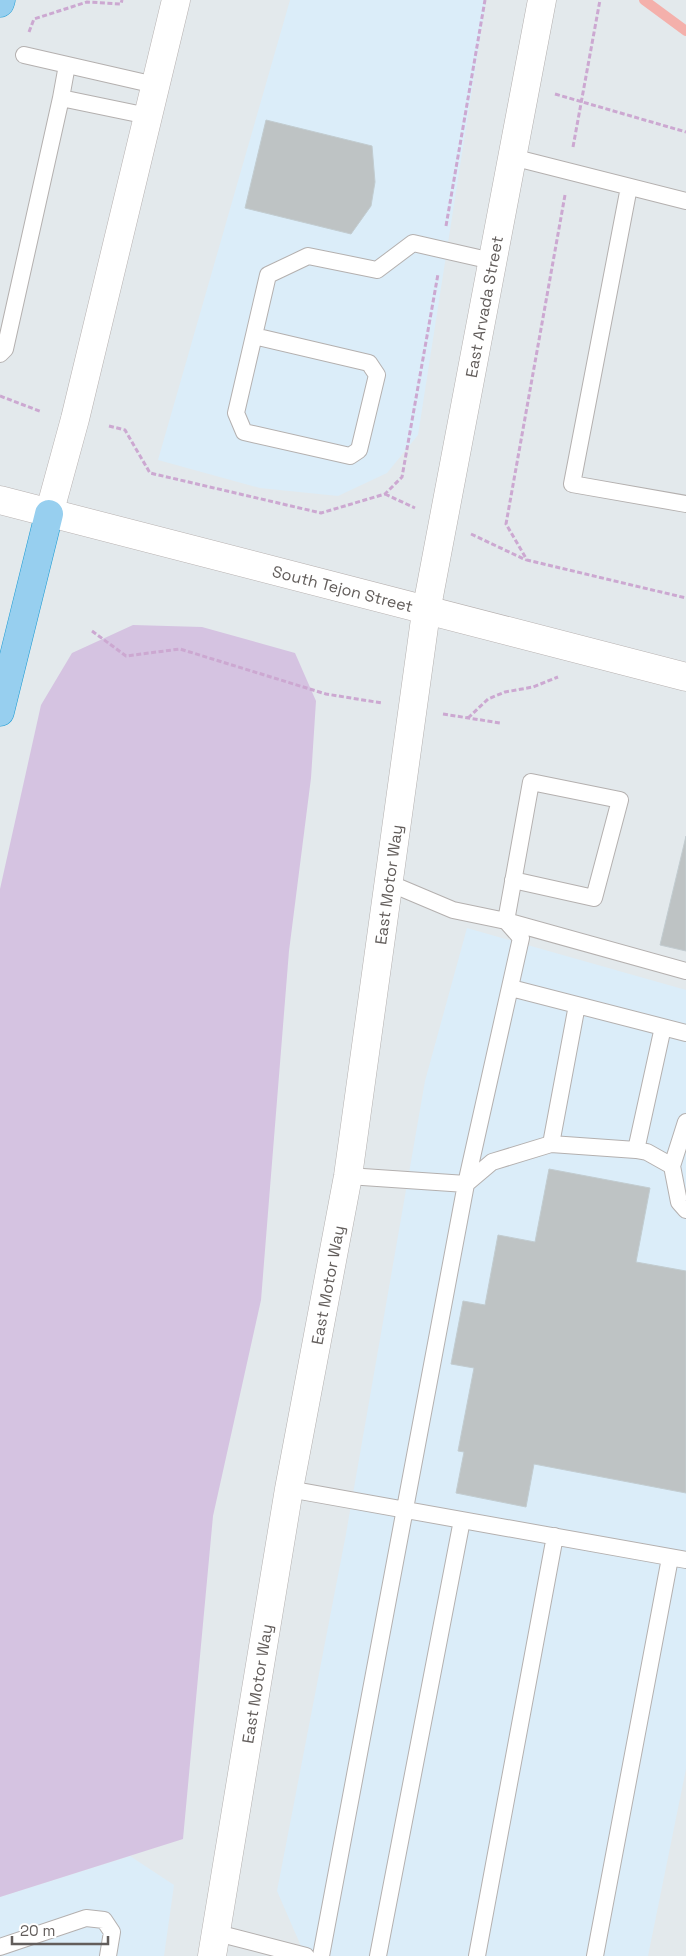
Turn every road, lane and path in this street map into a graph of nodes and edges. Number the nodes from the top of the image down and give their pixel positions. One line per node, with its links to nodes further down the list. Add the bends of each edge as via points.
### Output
1 (122, 0): 5 (path, via 120,4 88,2 34,19)
2 (176, 0): 8 (street)
3 (542, 0): 9 (street, East Arvada Street)
4 (600, 0): 11 (path)
5 (27, 36)
6 (24, 55): 7 (lane)
7 (67, 65): 8 (lane); 10 (lane)
8 (155, 85): 12 (street)
9 (526, 85): 11 (path); 14 (street, East Arvada Street)
10 (61, 98): 12 (lane); 20 (lane, via 6,349)
11 (582, 101): 13 (path); 15 (path)
12 (148, 116): 25 (street)
13 (686, 132)
14 (512, 157): 15 (lane); 18 (street, East Arvada Street)
15 (569, 172): 16 (lane); 26 (path, via 506,524 527,560)
16 (629, 187): 17 (lane); 24 (lane, via 572,484)
17 (686, 201)
18 (492, 261): 19 (lane, via 412,243 377,270 308,256 268,275); 27 (street, East Arvada Street)
19 (254, 336): 19 (lane, via 236,413 244,432 350,456 359,450 377,376 369,363)
20 (0, 354)
21 (0, 396): 22 (path)
22 (42, 412)
23 (0, 500): 25 (street, South Tejon Street)
24 (686, 504)
25 (49, 514): 27 (street, South Tejon Street); 32 (highway)
26 (686, 598)
27 (426, 612): 30 (street, South Tejon Street); 35 (street, East Motor Way)
28 (92, 631): 31 (path, via 126,656 180,649)
29 (560, 676): 33 (path, via 488,699)
30 (686, 677)
31 (326, 694)
32 (0, 712)
33 (468, 718)
34 (513, 880): 34 (lane, via 531,782 620,800 594,898); 36 (lane)
35 (388, 883): 36 (lane, via 453,910); 46 (street, East Motor Way)
36 (506, 921): 37 (lane); 38 (lane, via 521,938)
37 (686, 971)
38 (511, 988): 39 (lane); 47 (lane)
39 (578, 1005): 40 (lane); 43 (lane)
40 (663, 1027): 41 (lane); 44 (lane)
41 (686, 1033)
42 (686, 1122): 45 (lane)
43 (551, 1144): 44 (lane); 47 (lane, via 492,1162)
44 (636, 1150): 45 (lane, via 647,1152)
45 (672, 1166): 48 (lane, via 679,1202)
46 (348, 1176): 47 (lane); 49 (street, East Motor Way)
47 (466, 1184): 50 (lane)
48 (686, 1210)
49 (289, 1489): 50 (lane); 54 (street, East Motor Way)
50 (406, 1510): 51 (lane); 58 (lane)
51 (462, 1520): 52 (lane); 59 (lane)
52 (555, 1536): 53 (lane); 60 (lane)
53 (678, 1559): 61 (lane)
54 (214, 1944): 57 (lane)
55 (0, 1947): 56 (lane, via 86,1918 104,1920 112,1932)
56 (108, 1956)
57 (306, 1956)
58 (321, 1956)
59 (378, 1956)
60 (477, 1956)
61 (595, 1956)

